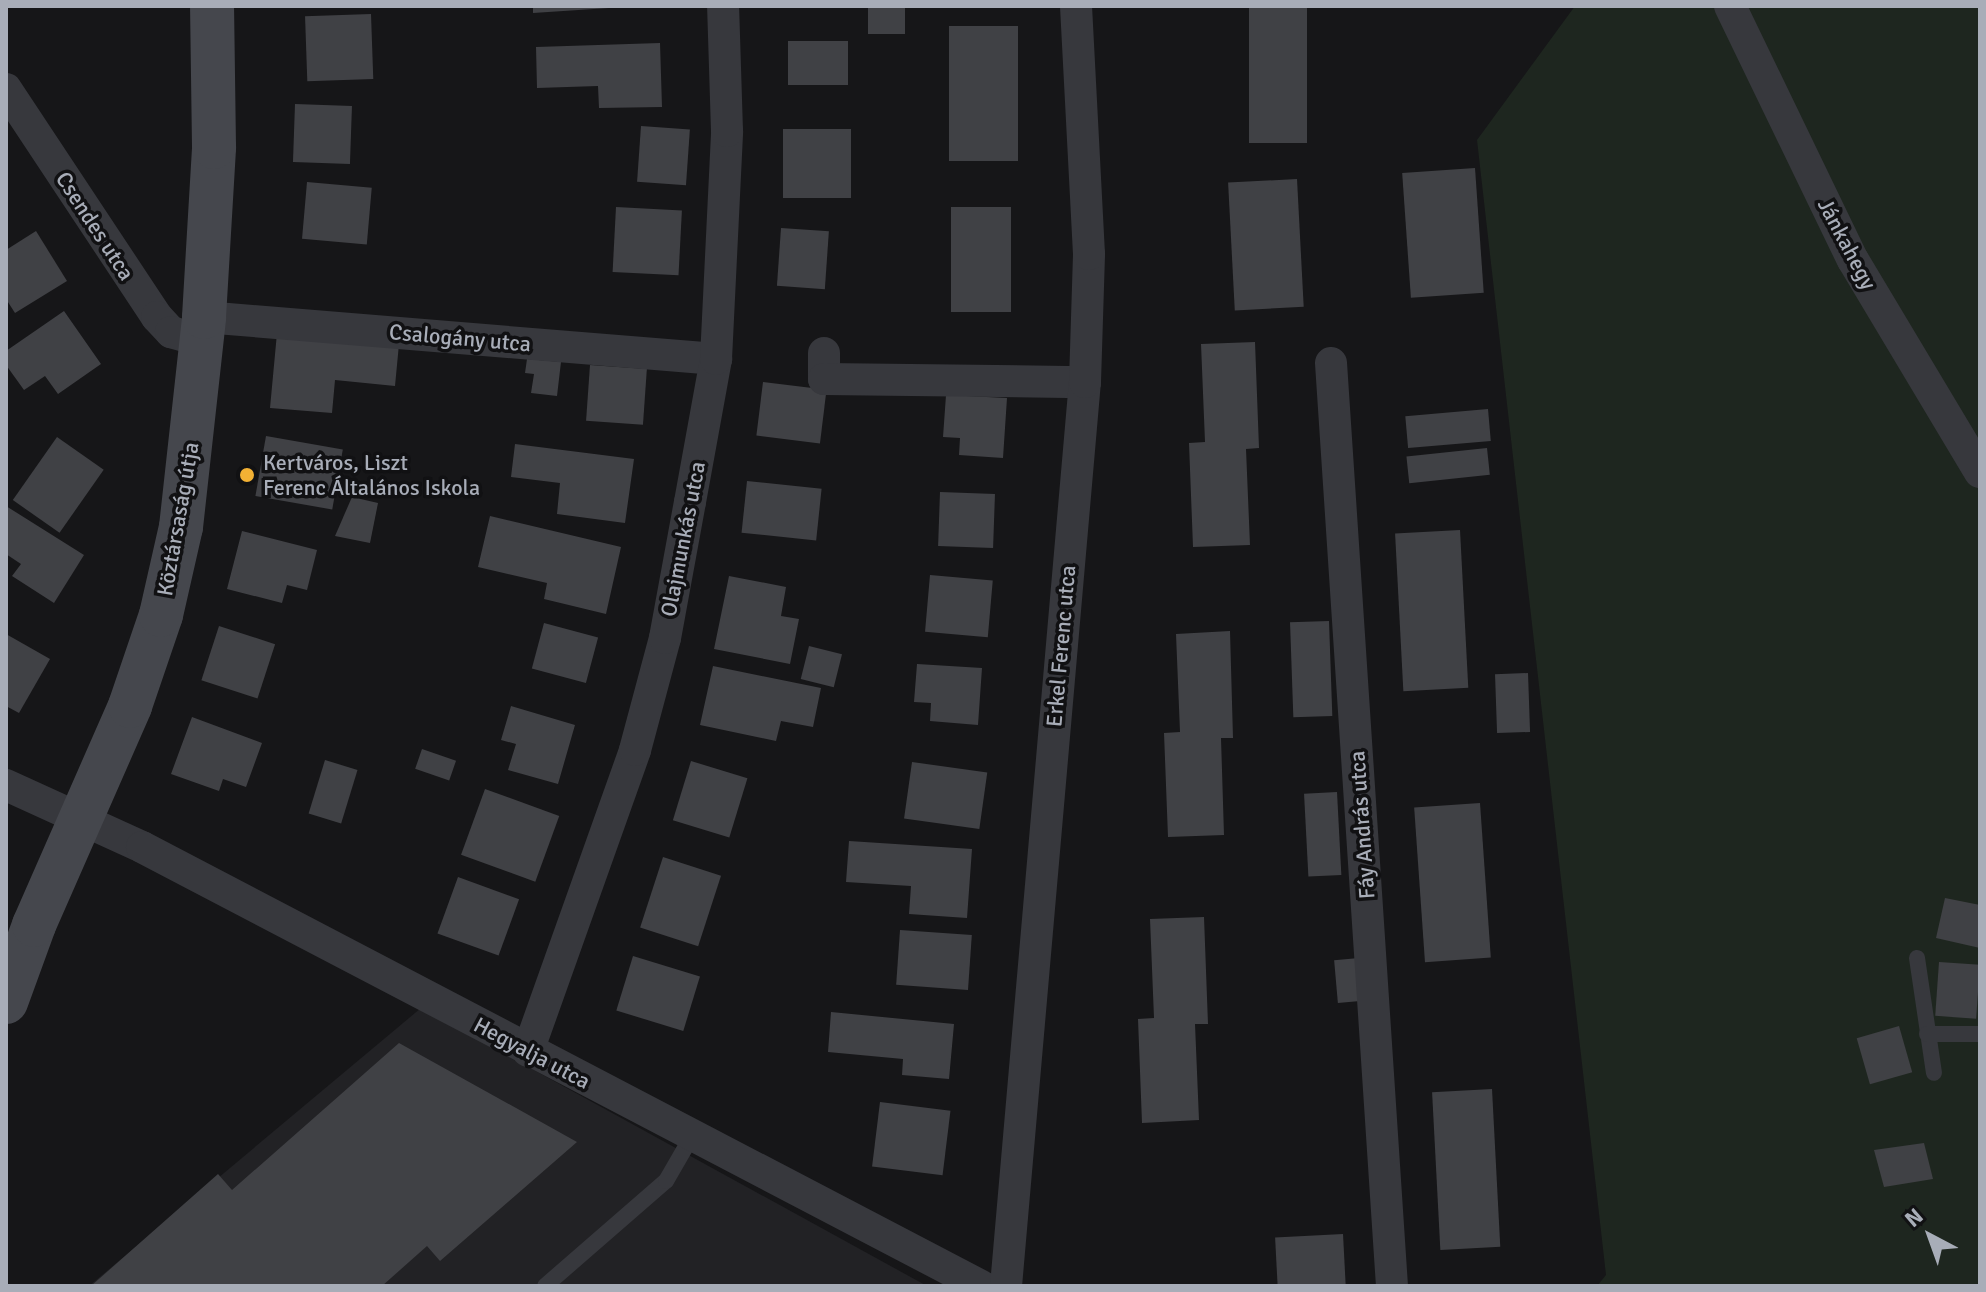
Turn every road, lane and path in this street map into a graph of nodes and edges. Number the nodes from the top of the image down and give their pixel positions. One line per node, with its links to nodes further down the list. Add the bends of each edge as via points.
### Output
1 (212, 6): 6 (street, Köztársaság útja, via 214,147)
2 (723, 6): 8 (street, Olajmunkás utca, via 727,131)
3 (1076, 6): 10 (street, Erkel Ferenc utca, via 1089,254)
4 (1730, 6): 11 (street, Jánkahegy, via 1853,260)
5 (6, 89): 6 (street, Csendes utca, via 157,317 171,332)
6 (203, 329): 8 (street, Csalogány utca); 13 (street, Köztársaság útja, via 185,498 161,615)
7 (824, 353): 10 (street, via 824,379)
8 (716, 359): 18 (street, Olajmunkás utca, via 665,638 635,750)
9 (1331, 363): 24 (street, Fáy András utca)
10 (1085, 382): 23 (street, Erkel Ferenc utca)
11 (1980, 472)
12 (6, 785): 13 (street, Hegyalja utca)
13 (83, 822): 15 (street, Köztársaság útja, via 34,925); 18 (street, Hegyalja utca, via 142,847)
14 (1917, 958): 16 (lane)
15 (6, 1002)
16 (1927, 1034): 17 (lane); 19 (lane)
17 (1980, 1034)
18 (528, 1051): 20 (street, Hegyalja utca)
19 (1934, 1073)
20 (692, 1136): 21 (lane, via 666,1181); 22 (street, Hegyalja utca)
21 (545, 1286)
22 (981, 1286)
23 (1006, 1286)
24 (1392, 1286)

